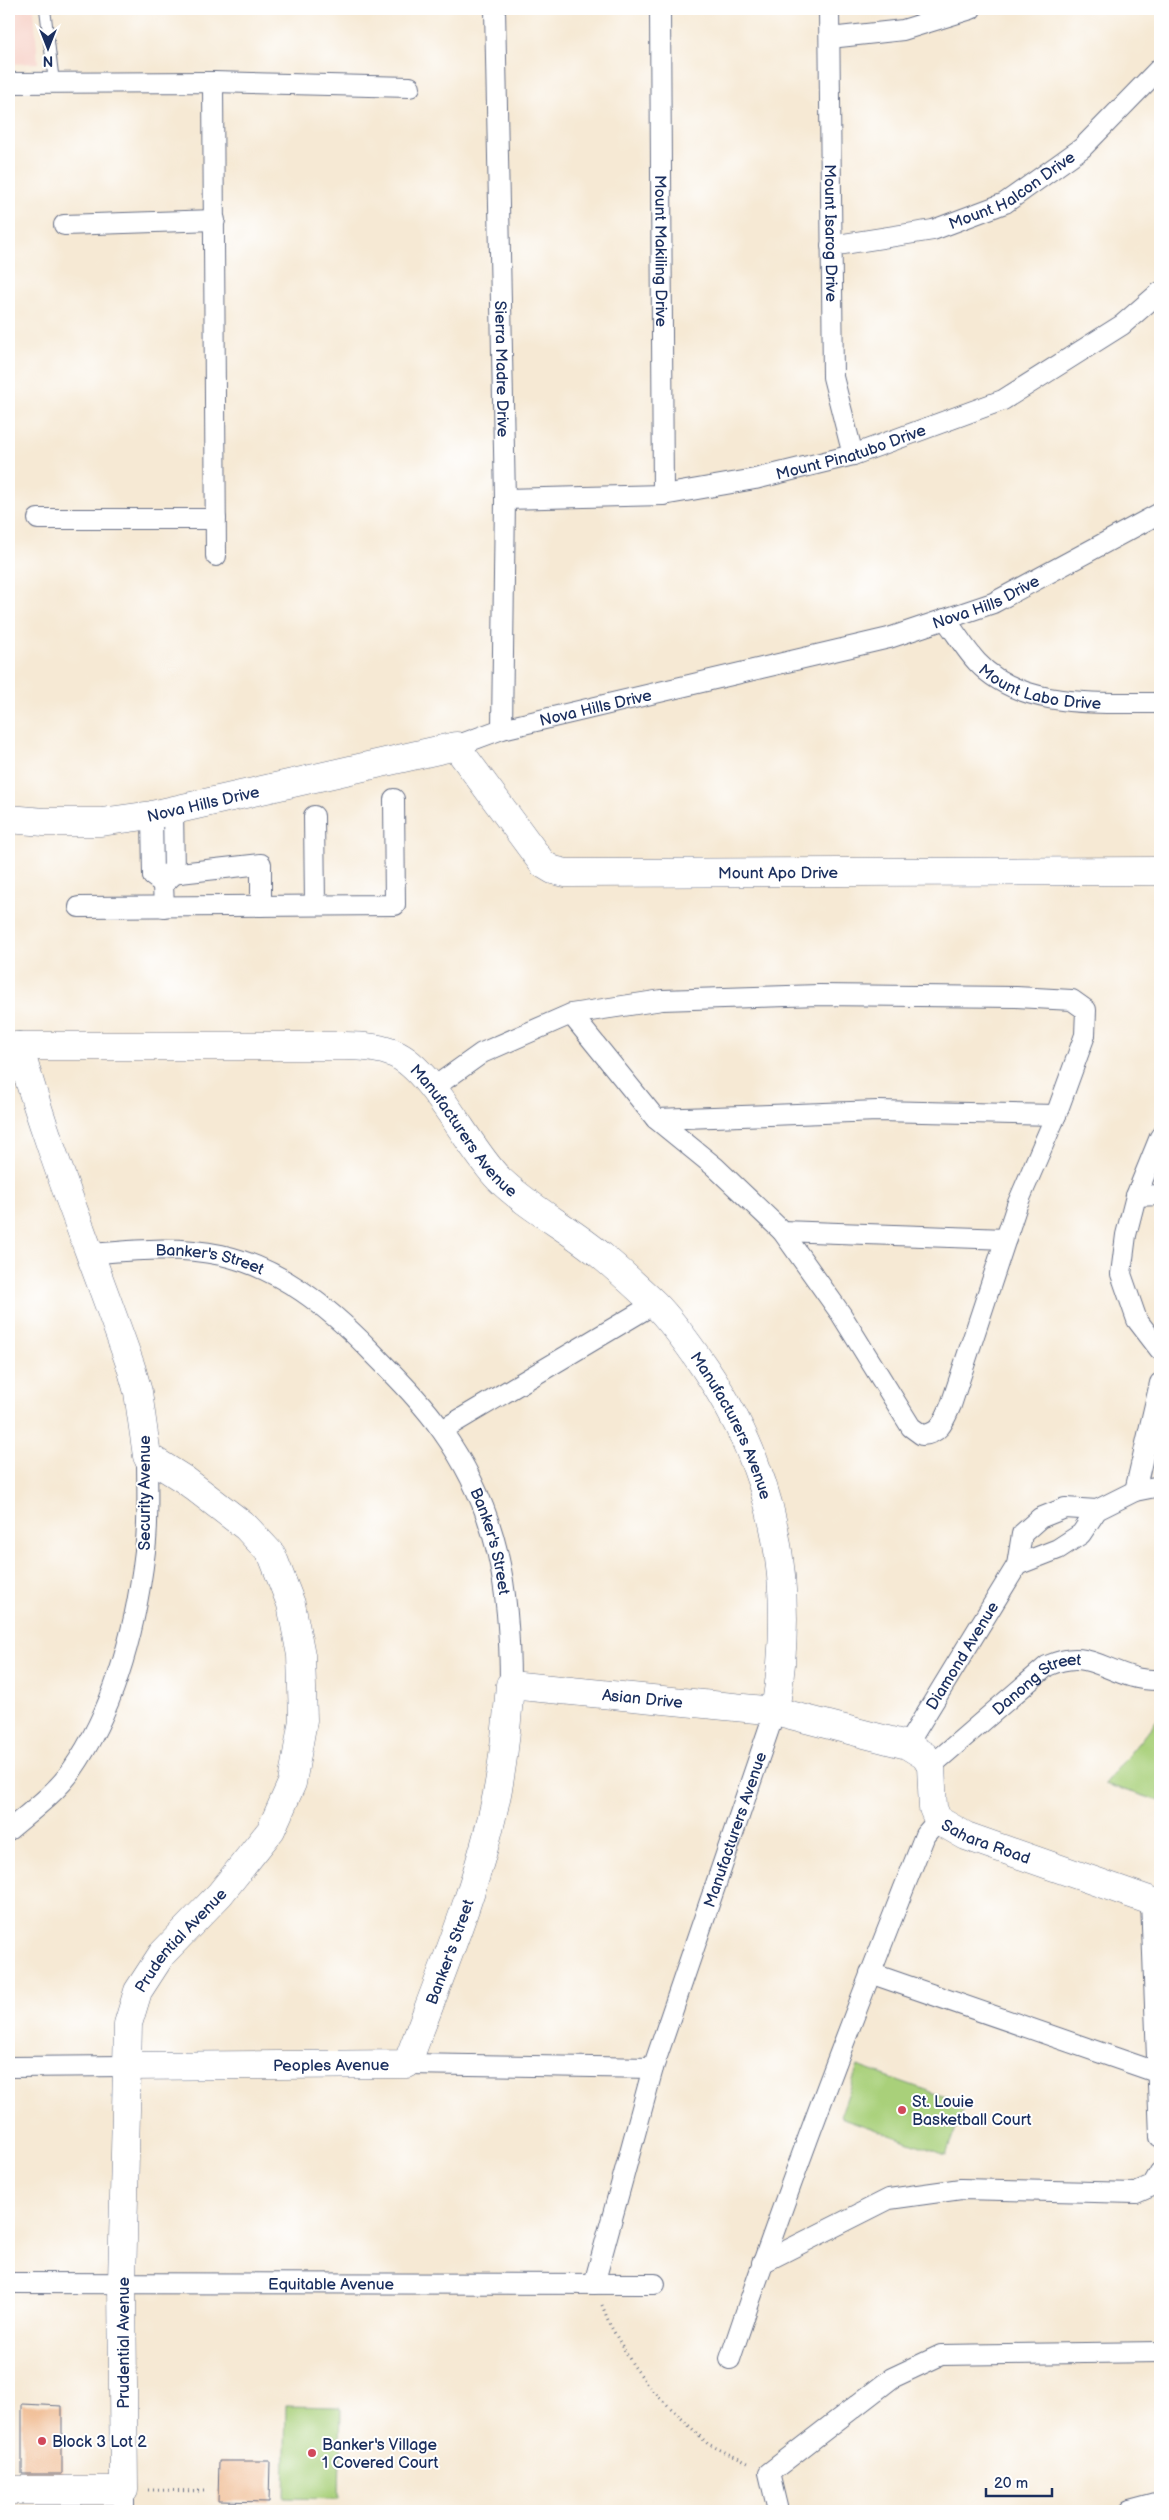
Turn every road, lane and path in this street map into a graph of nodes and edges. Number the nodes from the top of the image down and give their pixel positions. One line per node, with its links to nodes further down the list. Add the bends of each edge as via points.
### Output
1 (46, 9): 8 (lane)
2 (494, 9): 18 (street, Sierra Madre Drive)
3 (660, 9): 17 (street, Mount Makiling Drive)
4 (829, 9): 6 (street, Mount Isarog Drive)
5 (971, 9): 6 (street, via 903,30)
6 (830, 38): 14 (street, Mount Isarog Drive)
7 (1160, 68): 14 (street, Mount Halcon Drive, via 1082,148 1005,203 933,230)
8 (54, 82): 9 (street); 10 (street)
9 (213, 82): 11 (street); 12 (street)
10 (9, 83)
11 (410, 87)
12 (214, 220): 13 (street); 21 (street)
13 (64, 225)
14 (830, 246): 16 (street, Mount Isarog Drive, via 833,377)
15 (1157, 301): 16 (street, Mount Pinatubo Drive, via 1003,400)
16 (853, 455): 17 (street, Mount Pinatubo Drive, via 755,479)
17 (663, 495): 18 (street, Mount Pinatubo Drive)
18 (505, 499): 25 (street, Sierra Madre Drive)
19 (1160, 512): 23 (street, Nova Hills Drive, via 993,603)
20 (38, 519): 21 (street)
21 (216, 519): 22 (street)
22 (216, 556)
23 (945, 619): 24 (street, Mount Labo Drive, via 978,663 1004,683 1038,695 1085,702); 25 (street, Nova Hills Drive, via 889,638)
24 (1160, 703)
25 (502, 729): 26 (street, Nova Hills Drive)
26 (456, 746): 28 (street, Nova Hills Drive); 31 (street, Mount Apo Drive, via 543,864 553,870)
27 (394, 799): 33 (street, via 395,904)
28 (163, 812): 30 (street, Nova Hills Drive, via 100,822); 32 (street)
29 (314, 816): 33 (street)
30 (9, 819)
31 (1160, 871)
32 (163, 878): 34 (street, via 261,864); 35 (street)
33 (315, 905): 34 (street)
34 (261, 906): 35 (street)
35 (164, 907): 36 (street)
36 (79, 908)
37 (571, 1014): 39 (street, via 482,1053); 40 (street, via 618,1005 681,999 829,995 1072,1000 1086,1010 1085,1035); 41 (street)
38 (14, 1046): 39 (street, Manufacturers Avenue, via 371,1047 397,1055); 47 (street, Security Avenue)
39 (433, 1088): 48 (street, Manufacturers Avenue, via 500,1179 602,1256)
40 (1056, 1114): 41 (street, via 878,1111); 46 (street)
41 (656, 1119): 45 (street, via 715,1167)
42 (1160, 1137): 44 (street)
43 (1160, 1195): 44 (street)
44 (1136, 1196): 49 (street, via 1121,1274 1137,1320)
45 (782, 1231): 46 (street); 46 (street, via 841,1314 911,1427 922,1436 931,1435 942,1426 948,1412)
46 (1006, 1239)
47 (90, 1254): 51 (street, Banker's Street, via 172,1249 222,1255 274,1274 322,1306 404,1386); 52 (street, Security Avenue, via 138,1392)
48 (654, 1304): 51 (street); 59 (street, Manufacturers Avenue, via 686,1342 719,1390 748,1444 769,1503 781,1564 784,1619)
49 (1160, 1350)
50 (1160, 1383): 54 (street)
51 (442, 1430): 58 (street, Banker's Street, via 468,1473 497,1548 506,1592)
52 (147, 1456): 63 (street, Security Avenue, via 145,1550 136,1610 122,1664 99,1722 72,1771); 68 (street, Prudential Avenue, via 246,1526 272,1555 291,1604 301,1655 304,1720 292,1783 271,1830 220,1894 162,1954 138,1991 128,2024)
53 (1160, 1486): 54 (street)
54 (1135, 1491): 55 (street)
55 (1097, 1510): 56 (street, via 1081,1534 1058,1549); 56 (street, Diamond Avenue, via 1064,1508 1040,1518 1022,1534)
56 (1017, 1565): 60 (street, Diamond Avenue)
57 (1160, 1680): 61 (street, Danong Street, via 1134,1678 1080,1657 1064,1658 1047,1666)
58 (510, 1685): 59 (street, Asian Drive); 66 (street, Banker's Street, via 497,1794 487,1837 448,1956)
59 (776, 1711): 60 (street); 69 (street, Manufacturers Avenue)
60 (907, 1745): 61 (street, via 925,1756)
61 (930, 1766): 62 (street, Sahara Road, via 933,1808)
62 (938, 1820): 64 (street, Sahara Road, via 966,1836); 65 (street, via 925,1835)
63 (9, 1830)
64 (1156, 1903): 70 (street)
65 (870, 1973): 70 (street); 73 (street)
66 (407, 2064): 68 (street, Peoples Avenue); 69 (street, Peoples Avenue)
67 (9, 2066): 68 (street, Peoples Avenue)
68 (125, 2066): 75 (street, Prudential Avenue)
69 (653, 2068): 76 (street, Manufacturers Avenue)
70 (1158, 2073): 71 (street)
71 (1160, 2137)
72 (1160, 2172): 73 (street, via 1152,2186 1136,2193 961,2189 889,2199)
73 (762, 2264): 79 (street)
74 (9, 2283): 75 (street, Equitable Avenue)
75 (122, 2283): 76 (street, Equitable Avenue); 83 (street, Prudential Avenue)
76 (594, 2284): 77 (street, Equitable Avenue); 80 (path, via 610,2325 633,2365 653,2390 708,2444)
77 (655, 2284)
78 (1160, 2352): 80 (street, via 941,2355 892,2378)
79 (730, 2359)
80 (769, 2473): 85 (street)
81 (9, 2490): 83 (street)
82 (205, 2491): 83 (path)
83 (124, 2501)
84 (1160, 2503): 86 (street)
85 (778, 2511)
86 (1130, 2511)

